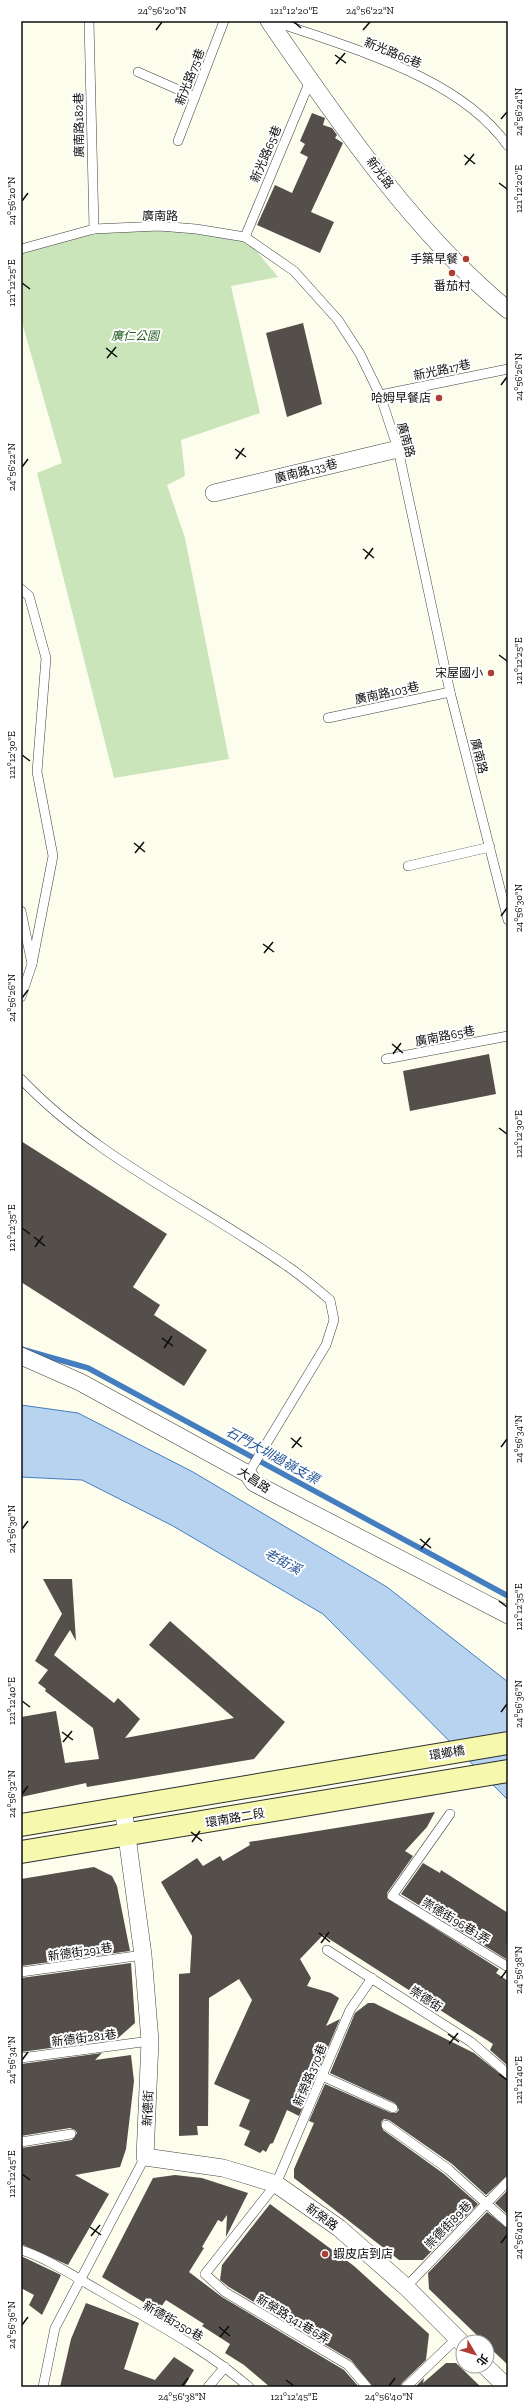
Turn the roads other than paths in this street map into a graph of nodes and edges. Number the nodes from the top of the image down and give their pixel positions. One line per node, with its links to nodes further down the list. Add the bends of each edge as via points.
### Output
1 (89, 21): 11 (lane, 廣南路182巷)
2 (224, 21): 7 (lane, 新光路75巷)
3 (270, 21): 6 (street, 新光路)
4 (274, 21): 8 (lane, 新光路66巷, via 412,71 453,96)
5 (138, 72): 7 (lane)
6 (310, 81): 12 (lane, 新光路65巷); 14 (street, 新光路, via 402,201 443,248)
7 (195, 97): 9 (lane, 新光路75巷)
8 (505, 134): 10 (lane, 新光路66巷)
9 (178, 141)
10 (508, 146)
11 (94, 229): 12 (lane, 廣南路, via 159,226); 13 (lane, 廣南路)
12 (245, 237): 16 (lane, 廣南路, via 294,271 315,293 338,320 356,348)
13 (21, 249)
14 (508, 310)
15 (508, 369): 16 (lane, 新光路17巷)
16 (380, 395): 17 (lane, 廣南路)
17 (398, 448): 18 (street, 廣南路133巷); 20 (lane, 廣南路)
18 (214, 493)
19 (21, 589): 26 (lane, via 29,596 46,658 37,772 53,856)
20 (450, 692): 21 (lane, 廣南路103巷); 22 (lane, 廣南路)
21 (328, 718)
22 (490, 847): 23 (lane); 25 (lane, 廣南路)
23 (408, 866)
24 (21, 911): 26 (lane)
25 (508, 920)
26 (32, 964): 27 (lane)
27 (21, 998)
28 (508, 1036): 29 (lane, 廣南路65巷)
29 (386, 1059)
30 (21, 1079): 33 (lane, via 38,1097 119,1159 288,1266 330,1300 334,1320 326,1345)
31 (21, 1356): 33 (street, 大昌路, via 80,1382)
32 (21, 1367): 33 (street, via 77,1392 244,1482)
33 (251, 1478): 34 (street, 大昌路)
34 (508, 1615)
35 (508, 1743): 37 (main road, 環鄉橋)
36 (508, 1771): 40 (main road, 環南路二段)
37 (123, 1807): 39 (main road); 40 (street, 新德街)
38 (450, 1814): 44 (lane, 崇德街96巷1弄, via 392,1896)
39 (21, 1825)
40 (127, 1836): 41 (main road, 環南路二段); 43 (street, 新德街)
41 (21, 1852)
42 (327, 1950): 46 (lane, 崇德街)
43 (143, 1955): 45 (lane, 新德街291巷); 47 (street, 新德街)
44 (508, 1967)
45 (21, 1972)
46 (372, 1978): 49 (lane, 崇德街, via 471,2042); 50 (lane, 新榮路370巷, via 350,2010)
47 (150, 2041): 48 (lane, 新德街281巷); 55 (street, 新德街)
48 (21, 2058)
49 (508, 2074)
50 (322, 2076): 51 (lane); 57 (lane, 新榮路370巷)
51 (392, 2108)
52 (386, 2126): 58 (lane, via 448,2169)
53 (71, 2134): 54 (lane)
54 (21, 2142)
55 (145, 2157): 57 (street, 新榮路, via 223,2168); 62 (lane, 新德街)
56 (508, 2181): 58 (lane, 崇德街89巷)
57 (276, 2184): 61 (lane, 新榮路370巷); 63 (street, 新榮路, via 339,2228)
58 (485, 2204): 59 (lane); 63 (lane, 崇德街89巷)
59 (508, 2223)
60 (21, 2250): 62 (lane, 新德街250巷)
61 (205, 2274): 71 (lane, 新榮路341巷6弄, via 225,2292 348,2365)
62 (81, 2281): 66 (lane, 新德街250巷); 68 (lane, 新德街, via 55,2328)
63 (406, 2287): 64 (street, 新榮路)
64 (455, 2336)
65 (455, 2345): 72 (lane)
66 (225, 2366): 69 (lane); 70 (lane, 新德街250巷)
67 (493, 2374): 73 (street)
68 (43, 2387)
69 (208, 2387)
70 (249, 2387)
71 (367, 2387)
72 (406, 2387)
73 (506, 2387)

